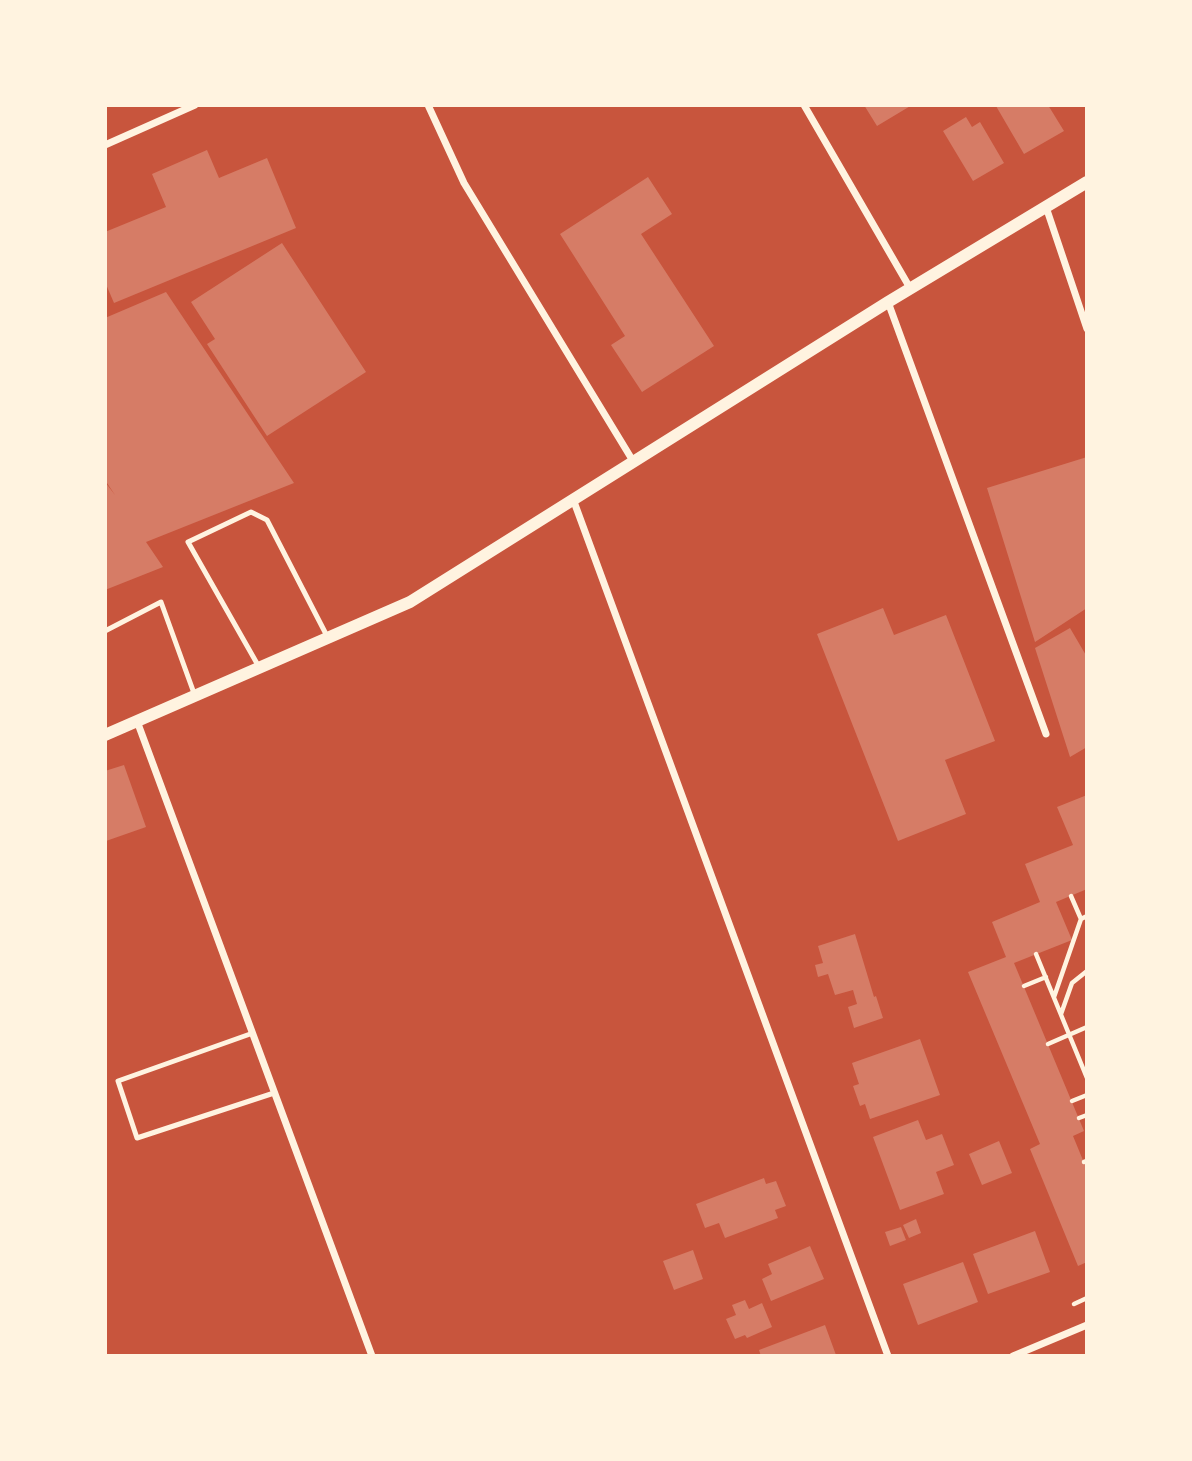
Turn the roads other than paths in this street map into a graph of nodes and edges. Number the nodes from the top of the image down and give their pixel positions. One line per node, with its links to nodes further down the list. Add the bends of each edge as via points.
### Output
1 (195, 105): 4 (street)
2 (428, 105): 10 (street, via 464,183)
3 (804, 105): 7 (street)
4 (105, 145)
5 (1087, 182): 6 (street)
6 (1046, 207): 7 (street); 9 (street)
7 (910, 288): 8 (street)
8 (888, 302): 10 (street); 17 (street)
9 (1087, 329)
10 (633, 461): 11 (street)
11 (573, 499): 13 (street, via 410,602); 23 (street)
12 (105, 631): 15 (lane, via 161,602)
13 (328, 638): 14 (street); 14 (lane, via 267,520 251,512 188,542)
14 (260, 668): 15 (street)
15 (195, 696): 16 (street)
16 (137, 721): 18 (street); 19 (street)
17 (1046, 734)
18 (105, 735)
19 (253, 1033): 20 (street); 20 (lane, via 118,1081 137,1138)
20 (274, 1093): 22 (street)
21 (1087, 1325): 24 (street)
22 (372, 1356)
23 (888, 1356)
24 (1013, 1356)

